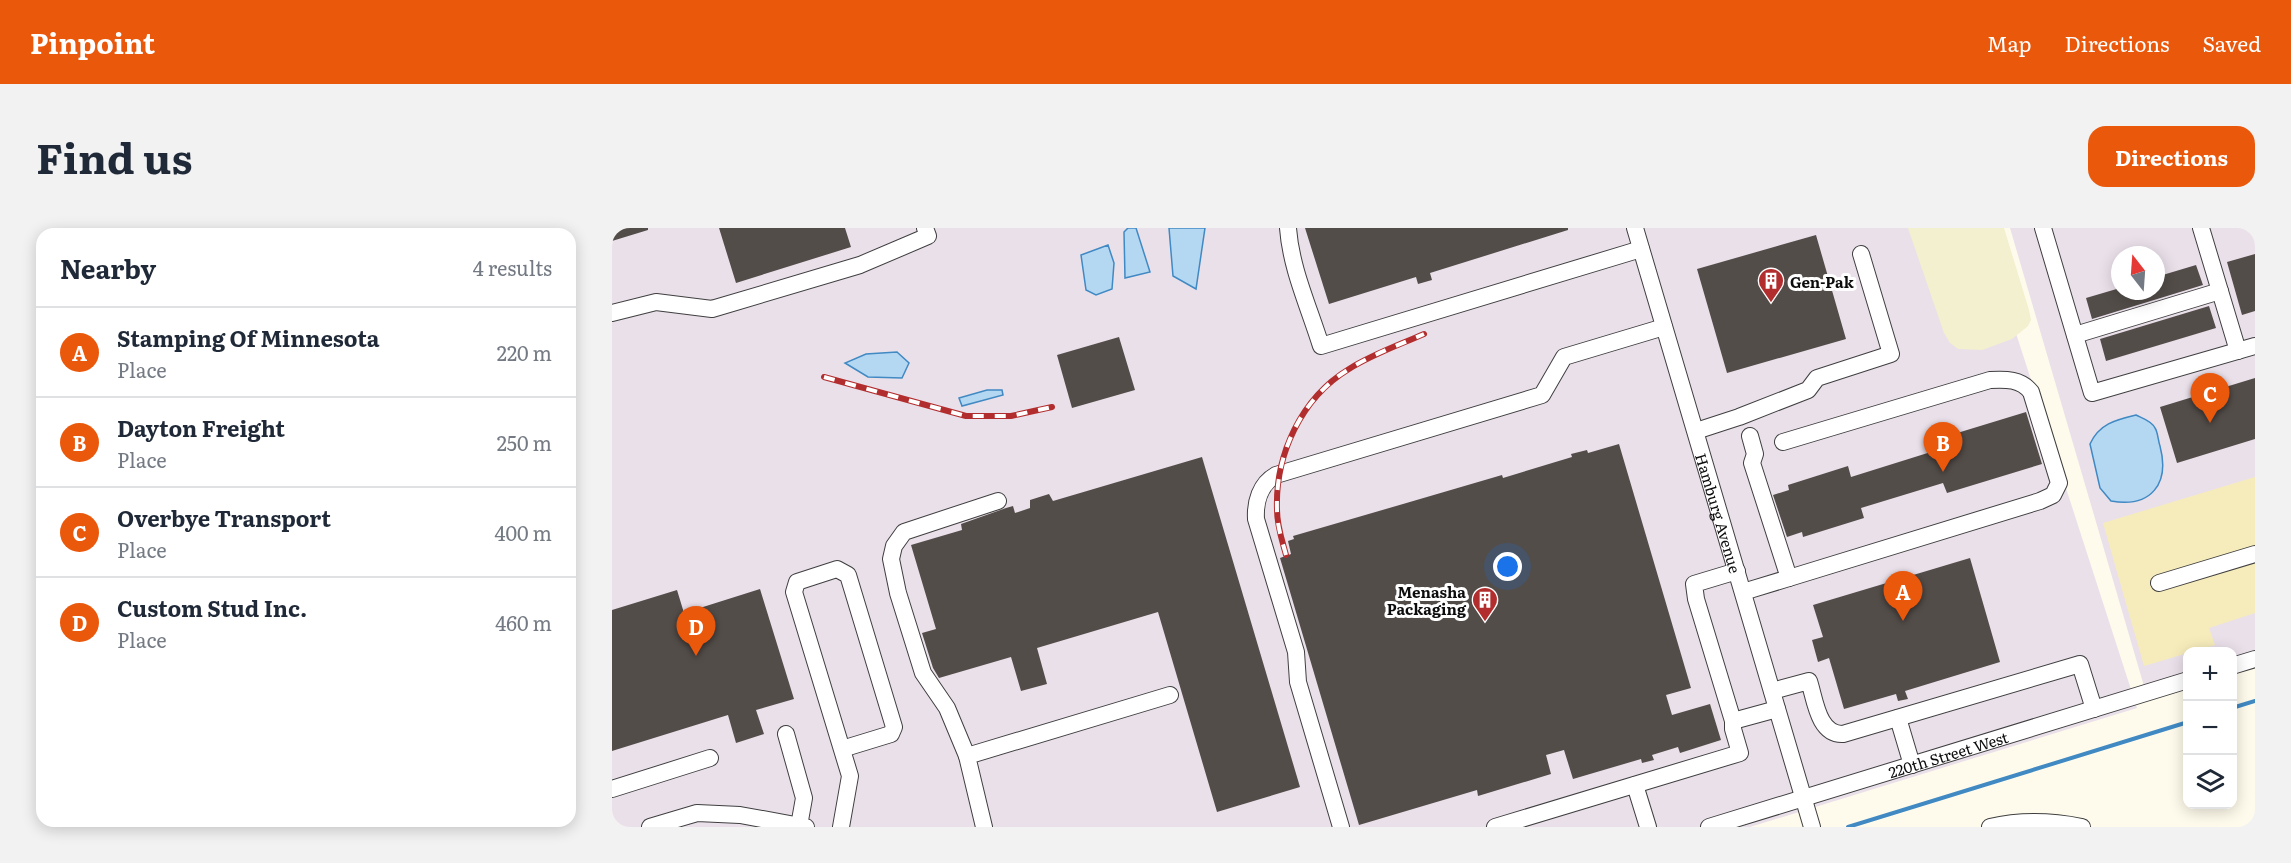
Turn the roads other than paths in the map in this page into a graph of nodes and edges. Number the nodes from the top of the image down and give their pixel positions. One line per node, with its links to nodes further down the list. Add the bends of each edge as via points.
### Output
1 (925, 228): 9 (street, via 927,236 860,265 712,309 656,302)
2 (1288, 228): 6 (street, via 1301,290 1321,346)
3 (1635, 228): 6 (street, Hamburg Avenue)
4 (2043, 228): 11 (street)
5 (2200, 228): 8 (street)
6 (1641, 249): 10 (street, Hamburg Avenue)
7 (1861, 254): 14 (street, via 1891,354 1817,378 1808,390)
8 (2220, 291): 11 (street); 13 (street)
9 (612, 313)
10 (1664, 327): 14 (street, Hamburg Avenue); 44 (street, via 1564,357 1542,395 1279,474 1265,484 1256,519 1296,652 1298,682)
11 (2075, 335): 13 (street, via 2092,393)
12 (2255, 346): 13 (street)
13 (2238, 351)
14 (1696, 430): 19 (street, Hamburg Avenue)
15 (1750, 436): 20 (street, via 1755,454 1752,463)
16 (1783, 442): 20 (street, via 1990,380 2015,381 2031,392 2059,483 2053,495 2040,501)
17 (998, 501): 34 (street, via 904,532 891,559 923,673 947,708)
18 (2255, 554): 21 (street)
19 (1737, 571): 22 (street, Hamburg Avenue); 31 (street, via 1694,584)
20 (1789, 578): 22 (street)
21 (2159, 583)
22 (1743, 592): 26 (street, Hamburg Avenue)
23 (2255, 659): 24 (street)
24 (2237, 664)
25 (2183, 681): 29 (street, 220th Street West)
26 (1772, 691): 28 (street, Hamburg Avenue); 30 (street, via 1809,681 1821,719 1831,732 1839,735)
27 (1170, 695): 34 (street)
28 (1777, 709): 31 (street); 39 (street, Hamburg Avenue)
29 (2094, 709): 30 (street, via 2080,664); 36 (street, 220th Street West)
30 (1898, 718): 36 (street)
31 (1733, 722): 37 (street, via 1740,753)
32 (786, 734): 40 (street, via 804,798)
33 (842, 749): 33 (street, via 794,592 797,582 837,569 848,575 894,727 891,734); 42 (street, via 850,776)
34 (967, 756): 43 (street)
35 (710, 758): 38 (street)
36 (1912, 765): 39 (street, 220th Street West)
37 (1635, 785): 45 (street); 46 (street)
38 (612, 789)
39 (1803, 798): 47 (street, 220th Street West); 48 (street, Hamburg Avenue)
40 (803, 826): 41 (street, via 740,815 697,813)
41 (650, 827)
42 (841, 827)
43 (984, 827)
44 (1341, 827)
45 (1495, 827)
46 (1648, 827)
47 (1709, 827)
48 (1812, 827)
49 (1990, 827): 50 (street, via 2018,822)
50 (2082, 827)

